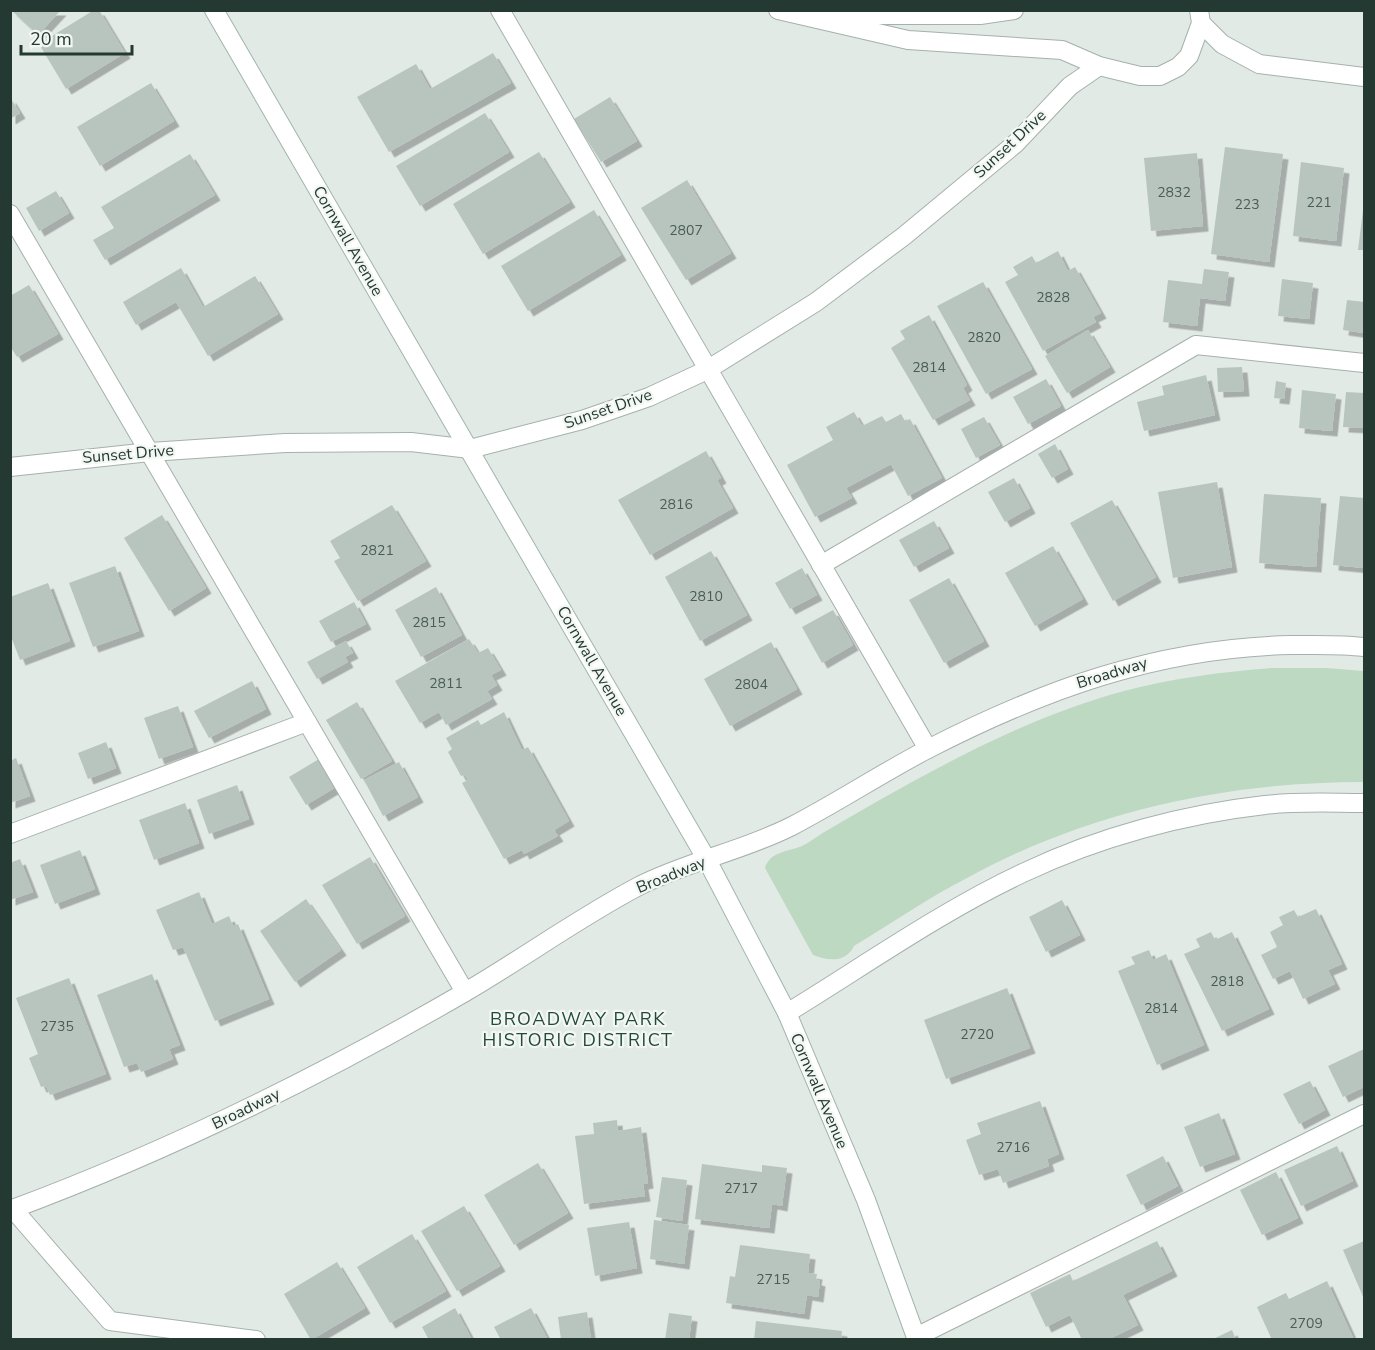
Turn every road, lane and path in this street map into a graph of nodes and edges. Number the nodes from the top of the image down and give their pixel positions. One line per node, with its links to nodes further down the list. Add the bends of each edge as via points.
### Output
1 (214, 10): 12 (street, Cornwall Avenue)
2 (500, 10): 11 (street)
3 (778, 10): 5 (street)
4 (1014, 10): 5 (street, via 980,15)
5 (809, 15): 7 (street, via 908,40 1062,50)
6 (1200, 17): 7 (street, via 1189,56 1178,68 1160,76 1122,74); 8 (street, via 1222,44 1259,64)
7 (1099, 66): 11 (street, Sunset Drive, via 1062,93 1015,144 904,236 825,296)
8 (1365, 77)
9 (10, 214): 13 (street)
10 (1365, 363): 15 (street, via 1196,345)
11 (707, 370): 12 (street, Sunset Drive, via 593,416); 15 (street)
12 (471, 449): 13 (street, Sunset Drive, via 411,442 297,443); 21 (street, Cornwall Avenue)
13 (150, 452): 14 (street, Sunset Drive); 17 (street)
14 (10, 467)
15 (821, 565): 18 (street)
16 (1365, 647): 18 (street, Broadway, via 1264,646 1154,660 1050,693)
17 (307, 722): 20 (street); 22 (street)
18 (928, 749): 21 (street, Broadway, via 789,827)
19 (1365, 803): 23 (street, via 1285,804 1216,813 1123,836 1068,855 989,890)
20 (10, 834)
21 (707, 860): 22 (street, Broadway, via 641,885); 23 (street, Cornwall Avenue)
22 (465, 992): 25 (street, Broadway, via 250,1109)
23 (787, 1013): 26 (street, Cornwall Avenue, via 866,1200)
24 (1365, 1114): 26 (street)
25 (12, 1209): 27 (street, via 110,1321)
26 (916, 1338)
27 (256, 1340)

